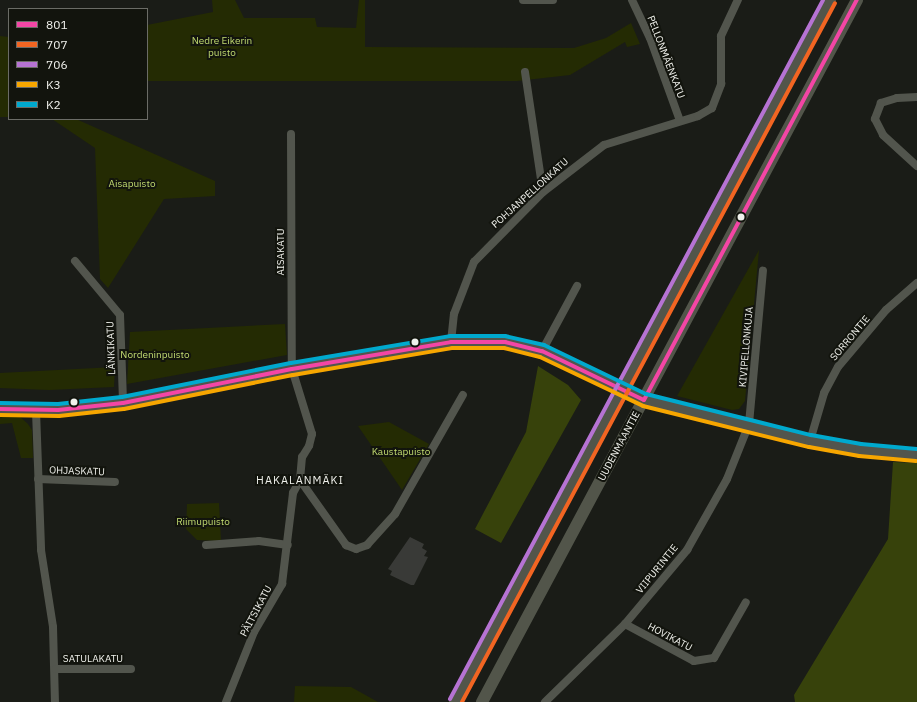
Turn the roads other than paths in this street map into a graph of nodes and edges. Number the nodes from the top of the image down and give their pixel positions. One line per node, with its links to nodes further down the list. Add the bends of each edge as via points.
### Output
1 (523, 0): 2 (street)
2 (553, 0)
3 (632, 0): 9 (street, PELLONMÄENKATU, via 650,38)
4 (738, 0): 9 (street, POHJANPELLONKATU, via 721,36 721,84 717,102 706,113)
5 (830, 0): 20 (main road)
6 (857, 0): 22 (main road, UUDENMAANTIE)
7 (525, 72): 12 (street)
8 (917, 97): 11 (street, via 897,98 881,103 875,119 883,135)
9 (680, 121): 12 (street, POHJANPELLONKATU, via 604,145)
10 (290, 134): 19 (street, AISAKATU)
11 (917, 166)
12 (543, 192): 17 (street, POHJANPELLONKATU, via 474,262 454,314)
13 (75, 261): 23 (street, LÄNKIKATU, via 120,315)
14 (763, 271): 26 (street, KIVIPELLONKUJA)
15 (917, 283): 27 (street, SORRONTIE, via 886,310 838,366 824,393)
16 (577, 286): 18 (street)
17 (451, 342): 18 (street, via 505,342); 19 (street)
18 (542, 351): 20 (street)
19 (292, 369): 23 (street); 30 (street, AISAKATU, via 312,434 309,446 302,457)
20 (622, 390): 22 (street); 40 (main road)
21 (463, 395): 30 (street, via 406,498 383,529 362,548 351,548 342,541)
22 (644, 400): 26 (street); 41 (main road, UUDENMAANTIE)
23 (123, 403): 25 (street)
24 (0, 409): 25 (street)
25 (36, 411): 29 (street)
26 (749, 424): 27 (street); 35 (street, VIIPURINTIE, via 727,478 687,550)
27 (810, 441): 28 (street, via 860,450)
28 (917, 455)
29 (38, 479): 31 (street, OHJASKATU); 36 (street, via 41,550 51,606)
30 (300, 480): 33 (street, PÄITSIKATU, via 293,493)
31 (115, 482)
32 (206, 545): 33 (street, via 259,541)
33 (288, 545): 39 (street, PÄITSIKATU, via 282,584 254,632)
34 (746, 602): 35 (street, HOVIKATU, via 714,658 694,661)
35 (625, 624): 42 (street, VIIPURINTIE)
36 (56, 669): 37 (street, SATULAKATU); 38 (street)
37 (131, 669)
38 (55, 702)
39 (226, 702)
40 (455, 702)
41 (482, 702)
42 (545, 702)

